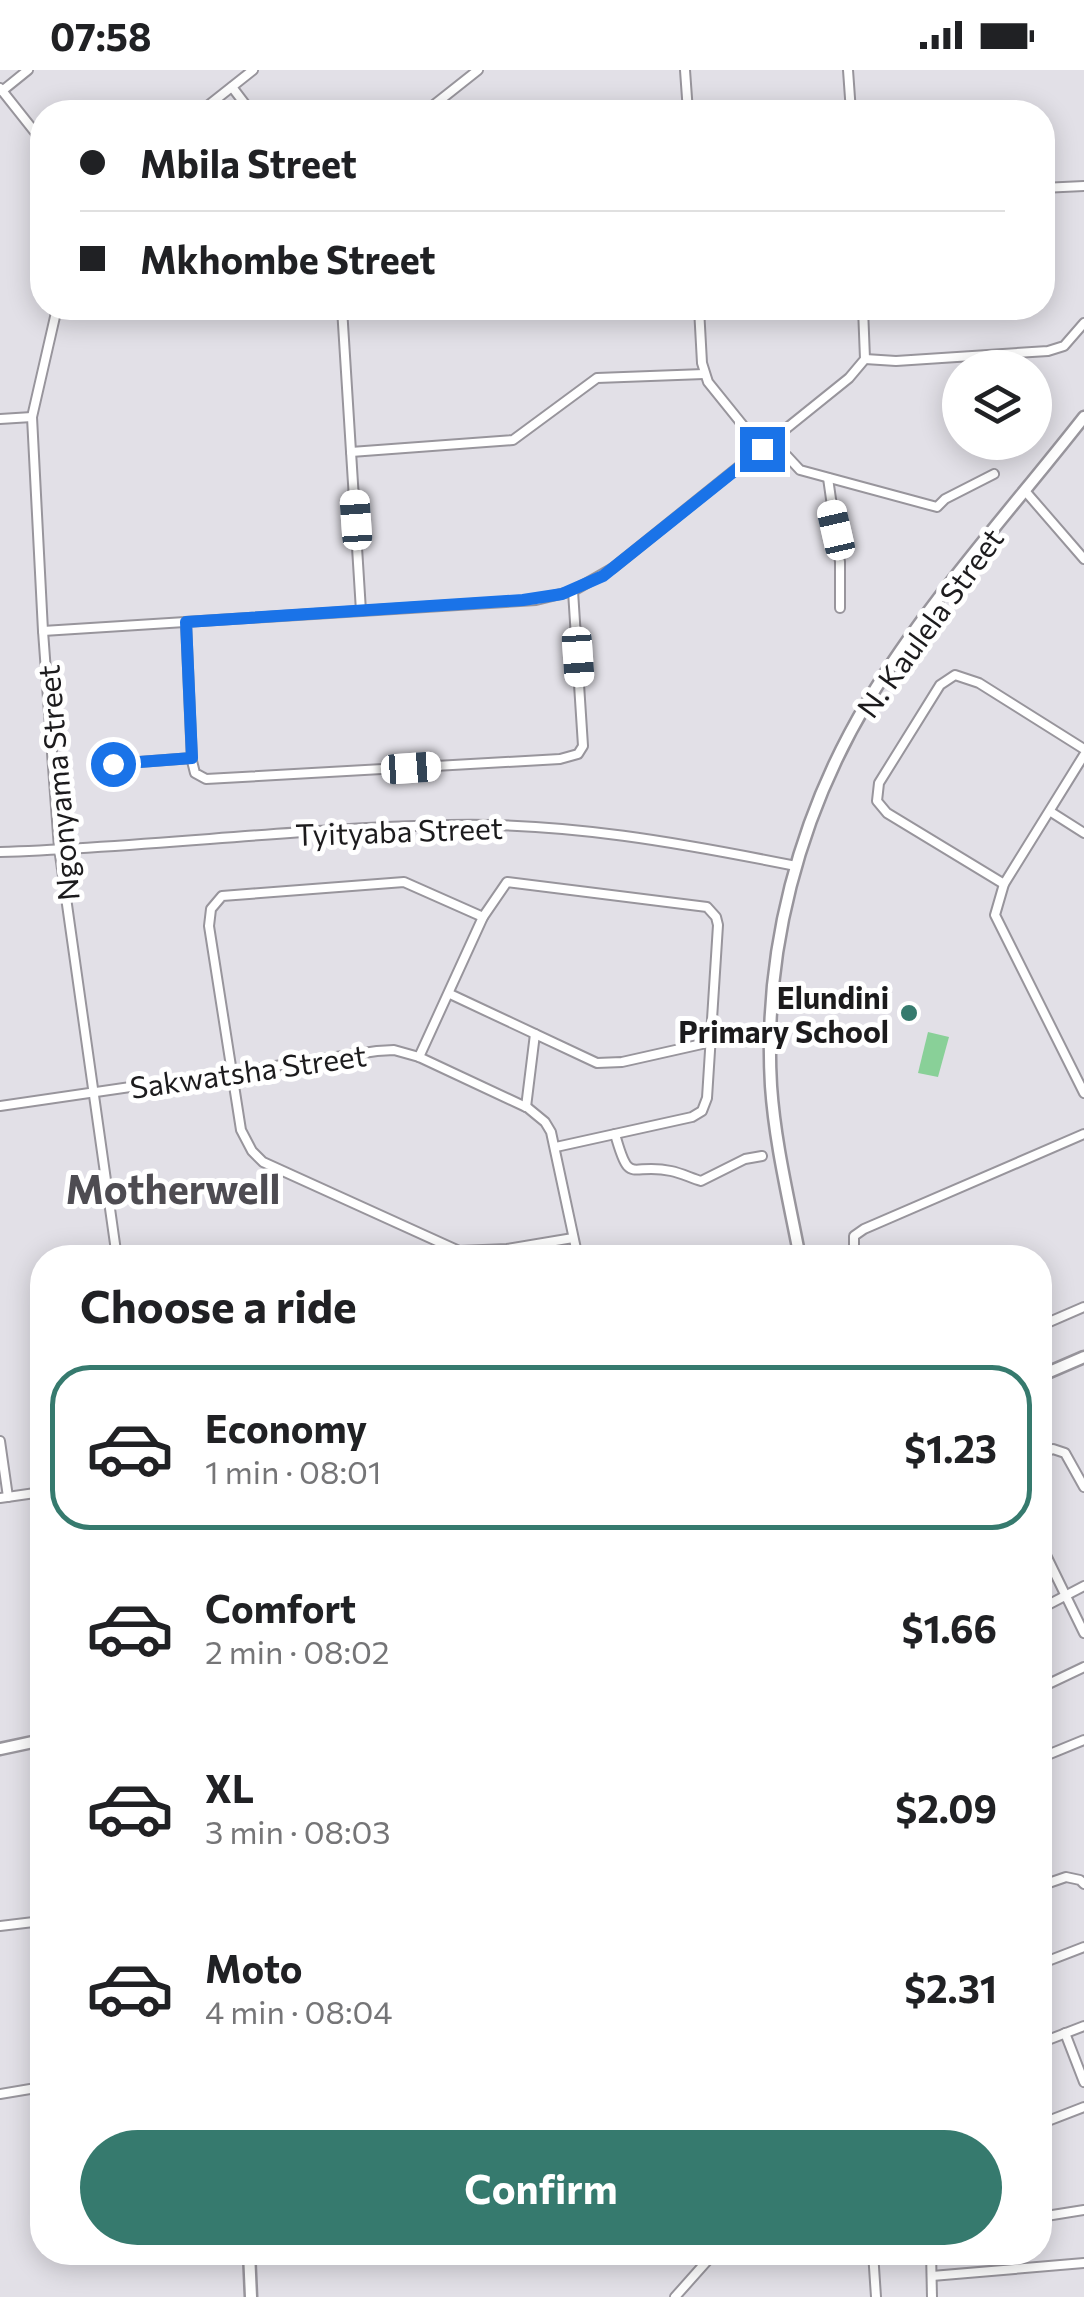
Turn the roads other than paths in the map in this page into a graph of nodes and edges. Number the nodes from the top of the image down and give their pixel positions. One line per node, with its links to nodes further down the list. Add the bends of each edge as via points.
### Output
1 (28, 70): 7 (street)
2 (254, 70): 6 (street)
3 (478, 70): 10 (street)
4 (685, 70): 11 (street)
5 (848, 70): 12 (street)
6 (232, 87): 8 (street); 9 (street)
7 (1, 89): 13 (street)
8 (215, 100)
9 (242, 100)
10 (440, 100)
11 (687, 100)
12 (850, 100)
13 (30, 126)
14 (1084, 186): 15 (street)
15 (1055, 187)
16 (54, 320): 24 (street, Ngonyama Street)
17 (343, 320): 27 (street)
18 (701, 320): 22 (street)
19 (863, 320): 21 (street)
20 (1084, 323): 21 (street, via 1064,346 1048,351)
21 (864, 360): 26 (street)
22 (704, 374): 26 (street); 27 (street, via 597,378 512,440)
23 (1084, 417): 30 (street, N. Kaulela Street)
24 (32, 418): 25 (street); 36 (street, Ngonyama Street)
25 (0, 420)
26 (762, 449): 29 (street); 32 (street, via 603,576)
27 (351, 452): 34 (street)
28 (994, 474): 29 (street, via 937,507)
29 (828, 478): 33 (street)
30 (1026, 492): 31 (street); 44 (street, N. Kaulela Street, via 869,698 822,790)
31 (1084, 559)
32 (573, 590): 34 (street, via 536,600); 38 (street, via 583,738 574,756 212,780 196,773)
33 (840, 608)
34 (361, 611): 35 (street)
35 (186, 622): 36 (street); 38 (street)
36 (44, 631): 42 (street, Ngonyama Street)
37 (1084, 752): 40 (street); 45 (street, via 956,675 940,685 879,784 877,801 887,813)
38 (192, 758): 39 (street)
39 (113, 764)
40 (1050, 812): 41 (street); 45 (street)
41 (1084, 833)
42 (59, 848): 43 (street, Tyityaba Street); 44 (street, Tyityaba Street, via 491,825 613,833); 52 (street, Ngonyama Street)
43 (0, 852)
44 (796, 866): 65 (street, N. Kaulela Street, via 772,988 771,1080)
45 (1004, 884): 53 (street, via 995,906 998,925)
46 (483, 917): 47 (street); 49 (street, via 514,881 707,907 718,925); 51 (street, via 404,882 222,896 209,926)
47 (450, 994): 48 (street); 50 (street)
48 (535, 1034): 49 (street, via 610,1064); 55 (street)
49 (711, 1042): 56 (street, via 702,1110)
50 (419, 1057): 51 (street, Sakwatsha Street, via 377,1051); 55 (street, Sakwatsha Street)
51 (234, 1074): 52 (street, Sakwatsha Street); 62 (street, via 241,1130 263,1162)
52 (94, 1093): 54 (street, Sakwatsha Street); 61 (street, Ngonyama Street)
53 (1084, 1093)
54 (0, 1106)
55 (526, 1107): 58 (street, Sakwatsha Street, via 545,1122)
56 (616, 1134): 58 (street); 59 (street, via 623,1163 636,1172 670,1170 702,1181)
57 (1084, 1134): 66 (street, via 864,1229)
58 (556, 1147): 60 (street, Sakwatsha Street)
59 (762, 1156)
60 (573, 1238): 63 (street); 64 (street, Sakwatsha Street)
61 (115, 1245)
62 (444, 1245)
63 (534, 1245)
64 (575, 1245)
65 (797, 1245)
66 (854, 1245)
67 (1084, 1307): 68 (street)
68 (1052, 1321)
69 (1084, 1358): 70 (street)
70 (1052, 1371)
71 (0, 1441): 75 (street)
72 (1052, 1449): 73 (street, via 1065,1453)
73 (1084, 1487)
74 (30, 1494): 75 (street)
75 (4, 1497)
76 (1052, 1568): 78 (street)
77 (1084, 1586): 78 (street)
78 (1066, 1596): 79 (street); 80 (street)
79 (1052, 1602)
80 (1084, 1632)
81 (1084, 1666): 82 (street)
82 (1052, 1682)
83 (1084, 1740): 86 (street)
84 (30, 1743): 85 (street)
85 (0, 1749)
86 (1052, 1753)
87 (1052, 1882): 88 (street, via 1066,1877)
88 (1084, 1884)
89 (30, 1922): 90 (street)
90 (0, 1926)
91 (1084, 1947): 92 (street)
92 (1052, 1959)
93 (1084, 2026): 94 (street)
94 (1065, 2033): 95 (street); 96 (street)
95 (1052, 2038)
96 (1084, 2082)
97 (30, 2090): 98 (street)
98 (0, 2094)
99 (1084, 2107): 100 (street)
100 (1052, 2119)
101 (1084, 2210): 102 (street)
102 (1052, 2215)
103 (1084, 2263): 108 (street)
104 (250, 2265): 109 (street)
105 (702, 2265): 110 (street)
106 (874, 2265): 111 (street)
107 (932, 2265): 108 (street)
108 (932, 2276): 112 (street)
109 (252, 2297)
110 (674, 2297)
111 (876, 2297)
112 (932, 2297)

